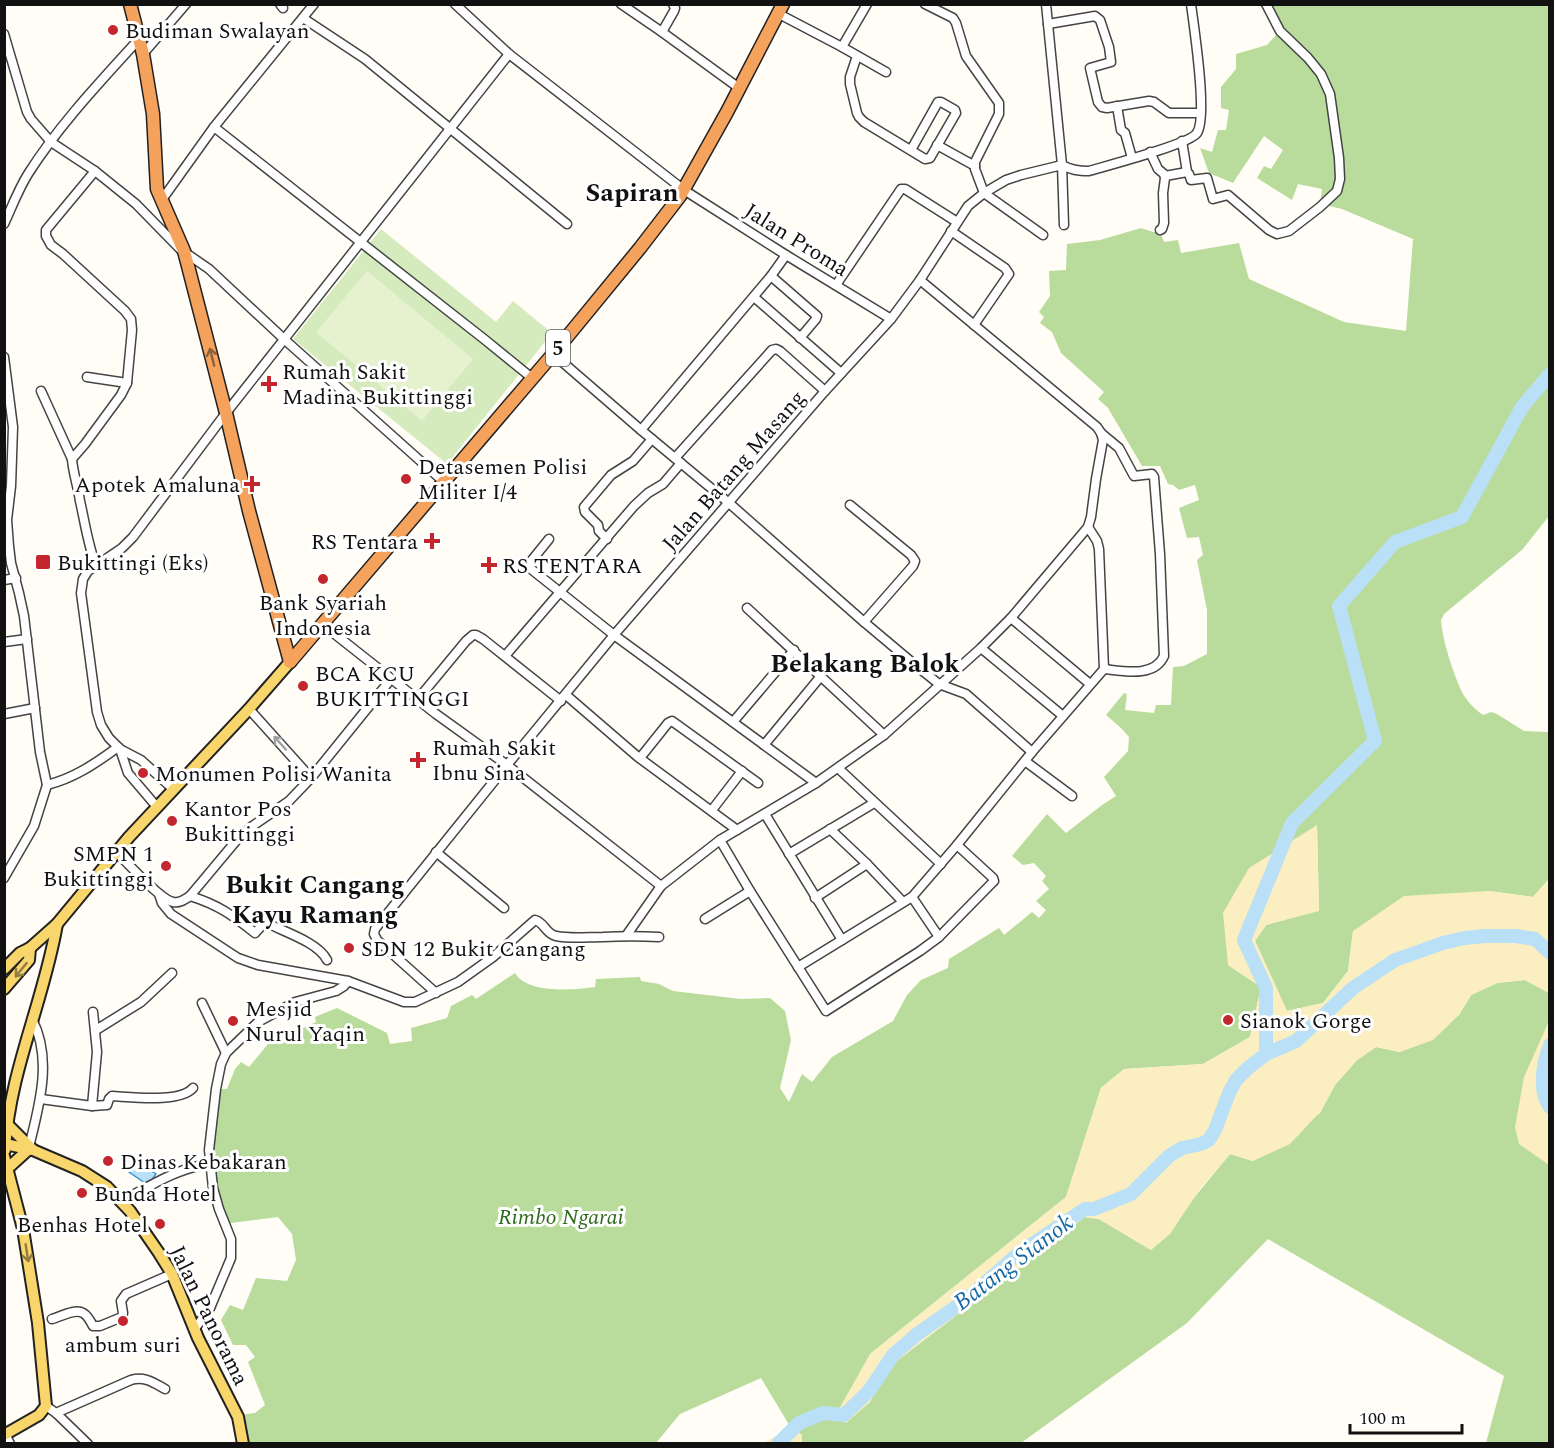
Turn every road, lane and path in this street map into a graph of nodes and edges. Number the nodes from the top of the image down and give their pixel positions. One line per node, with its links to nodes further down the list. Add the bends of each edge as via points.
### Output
1 (130, 4): 17 (highway)
2 (186, 4): 19 (street)
3 (315, 4): 13 (street)
4 (455, 4): 20 (street, Jalan Proma)
5 (621, 4): 15 (street)
6 (673, 4): 15 (street, via 674,11)
7 (867, 4): 18 (street)
8 (925, 4): 35 (street, via 953,18 966,56 999,103 999,114)
9 (1046, 4): 14 (street)
10 (1191, 4): 25 (street)
11 (1266, 4): 37 (street, via 1280,31 1321,74 1330,94 1339,158 1337,191 1289,231 1277,234 1228,195 1214,200 1207,179 1191,180)
12 (781, 9): 18 (street); 23 (highway, 5)
13 (303, 18): 26 (street); 27 (street, via 365,58)
14 (1048, 24): 24 (street, via 1098,17 1111,62 1090,69 1100,105); 34 (street)
15 (662, 32): 23 (street)
16 (4, 34): 29 (street, via 27,112)
17 (139, 39): 19 (highway); 29 (street)
18 (842, 47): 21 (street)
19 (142, 54): 41 (highway, via 153,114)
20 (509, 54): 27 (street); 39 (street, Jalan Proma)
21 (857, 56): 22 (street); 31 (street, via 850,80 859,117)
22 (886, 72)
23 (739, 88): 39 (highway, 5)
24 (1117, 106): 25 (street, via 1149,101 1169,113); 33 (street)
25 (1200, 113): 28 (street, via 1197,132)
26 (214, 127): 41 (street); 49 (street)
27 (450, 129): 44 (street); 49 (street)
28 (1182, 141): 32 (street); 37 (street)
29 (51, 142): 36 (street); 43 (street, via 27,175)
30 (937, 145): 31 (street, via 927,159); 31 (street, via 956,113 939,102); 35 (street)
31 (911, 150)
32 (1150, 152): 33 (street); 38 (street)
33 (1132, 158): 34 (street, via 1089,171)
34 (1062, 165): 40 (street, Jalan Batang Masang, via 1006,180); 45 (street)
35 (975, 166): 40 (street)
36 (95, 171): 50 (street); 65 (street, via 46,230 46,236 51,245 129,315 132,330)
37 (1187, 172): 38 (street)
38 (1165, 176): 46 (street, via 1164,223)
39 (684, 190): 51 (street, Jalan Proma); 60 (highway, 5)
40 (984, 193): 42 (street, Jalan Batang Masang); 48 (street)
41 (161, 201): 50 (highway)
42 (957, 222): 47 (street, Jalan Batang Masang); 54 (street, via 901,189)
43 (4, 224)
44 (567, 224)
45 (1064, 225)
46 (1160, 230)
47 (951, 231): 53 (street, Jalan Batang Masang); 57 (street, via 1009,274)
48 (1043, 235)
49 (361, 242): 58 (street); 64 (street)
50 (184, 251): 58 (street); 68 (highway, one-way to 50)
51 (786, 255): 52 (street); 54 (street, Jalan Proma)
52 (771, 276): 55 (street); 59 (street, via 817,316)
53 (920, 279): 56 (street, Jalan Batang Masang); 57 (street)
54 (836, 285): 56 (street, Jalan Proma)
55 (754, 297): 59 (street); 69 (street)
56 (891, 319): 62 (street, Jalan Batang Masang)
57 (974, 325): 70 (street)
58 (288, 337): 68 (street); 74 (street)
59 (800, 338): 62 (street)
60 (553, 354): 64 (highway, 5); 69 (street)
61 (4, 357): 80 (street, via 13,427)
62 (841, 373): 67 (street, Jalan Batang Masang)
63 (87, 377): 65 (street)
64 (532, 378): 74 (highway, 5)
65 (127, 383): 72 (street)
66 (41, 391): 72 (street)
67 (825, 391): 73 (street, via 780,351 772,350); 75 (street, Jalan Batang Masang)
68 (226, 413): 81 (street, via 133,537); 95 (highway)
69 (641, 430): 71 (street)
70 (1101, 433): 77 (street); 96 (street, via 1119,448 1134,476 1154,477 1164,656 1157,666 1140,671)
71 (652, 439): 73 (street); 78 (street, via 629,465 611,475 585,507)
72 (72, 459): 81 (street)
73 (678, 461): 75 (street); 78 (street, via 663,484 634,506)
74 (444, 482): 88 (highway, 5)
75 (729, 503): 87 (street); 89 (street, Jalan Batang Masang)
76 (850, 505): 87 (street, via 915,561)
77 (1088, 527): 86 (street); 96 (street, via 1099,549)
78 (607, 538): 84 (street)
79 (549, 539): 84 (street, via 528,566)
80 (7, 542): 82 (street)
81 (96, 566): 110 (street, via 83,579 81,593 97,712)
82 (16, 578): 83 (street); 90 (street)
83 (4, 580)
84 (560, 593): 89 (street); 94 (street)
85 (747, 608): 93 (street)
86 (1011, 618): 92 (street); 100 (street)
87 (864, 622): 99 (street)
88 (322, 624): 95 (highway, 5); 98 (street)
89 (614, 635): 101 (street, Jalan Batang Masang); 107 (street)
90 (27, 639): 91 (street); 103 (street)
91 (4, 642)
92 (981, 648): 99 (street); 106 (street)
93 (794, 650): 97 (street); 107 (street)
94 (505, 656): 101 (street); 102 (street, via 473,635)
95 (290, 662): 104 (main road)
96 (1104, 669): 100 (street)
97 (821, 676): 108 (street); 109 (street)
98 (391, 679): 102 (street); 117 (street)
99 (939, 684): 108 (street); 111 (street, via 966,694)
100 (1090, 684): 106 (street)
101 (563, 698): 112 (street); 114 (street, Jalan Batang Masang)
102 (417, 699): 114 (street)
103 (34, 708): 105 (street); 120 (street)
104 (249, 708): 117 (street, one-way to 104); 121 (main road)
105 (4, 714)
106 (1063, 716): 111 (street)
107 (733, 722): 109 (street)
108 (885, 735): 115 (street)
109 (764, 745): 119 (street)
110 (118, 748): 120 (street, via 93,766); 121 (street, via 141,760); 124 (street, via 128,773)
111 (1032, 752): 113 (street)
112 (640, 758): 116 (street, via 672,721); 125 (street)
113 (1025, 761): 122 (street); 130 (street)
114 (507, 765): 132 (street, Jalan Batang Masang); 137 (street)
115 (838, 768): 119 (street); 123 (street)
116 (742, 771): 118 (street); 125 (street)
117 (311, 778): 140 (street, via 284,805 236,841)
118 (758, 783)
119 (816, 783): 126 (street)
120 (47, 785): 136 (street, via 34,826)
121 (174, 789): 124 (main road)
122 (1072, 796)
123 (874, 803): 127 (street); 135 (street)
124 (157, 807): 131 (main road)
125 (712, 810): 128 (street)
126 (765, 814): 128 (street); 133 (street)
127 (830, 829): 133 (street); 134 (street)
128 (737, 830): 129 (street)
129 (720, 840): 137 (street); 138 (street)
130 (957, 845): 135 (street); 147 (street, via 994,880)
131 (116, 852): 139 (street); 145 (main road)
132 (436, 852): 143 (street); 157 (street, Jalan Batang Masang, via 374,934)
133 (789, 854): 141 (street)
134 (867, 864): 141 (street); 142 (street)
135 (941, 864): 142 (street)
136 (4, 878)
137 (661, 886): 146 (street)
138 (750, 891): 144 (street); 152 (street)
139 (159, 894): 140 (street, via 174,902); 155 (street, via 171,914 238,958)
140 (190, 896): 151 (street, via 211,903 255,933 265,922 311,944)
141 (815, 898): 149 (street)
142 (908, 900): 147 (street); 149 (street)
143 (504, 908)
144 (705, 920)
145 (57, 924): 150 (main road); 160 (main road, via 48,970)
146 (626, 936): 148 (street); 157 (street, via 555,936 535,920 473,972)
147 (939, 936): 152 (street, via 826,1011)
148 (659, 937)
149 (842, 940): 152 (street)
150 (30, 948): 153 (main road); 156 (main road, one-way to 156, via 29,960)
151 (327, 960)
152 (798, 967)
153 (4, 969)
154 (172, 973): 161 (street, via 141,1002)
155 (348, 981): 157 (street, via 404,1002); 162 (street, via 336,991 295,1002 271,1014)
156 (4, 988)
157 (436, 993)
158 (202, 1003): 162 (street)
159 (93, 1012): 161 (street)
160 (32, 1019): 164 (street, via 41,1039); 166 (main road)
161 (96, 1030): 165 (street)
162 (226, 1053): 177 (street, via 216,1089 209,1150 213,1188 232,1251 210,1308)
163 (193, 1088): 165 (street, via 172,1096 112,1096 107,1106)
164 (41, 1099): 165 (street); 169 (street)
165 (92, 1106)
166 (7, 1108): 167 (main road)
167 (8, 1125): 168 (main road); 169 (main road)
168 (5, 1144): 169 (main road, Jalan Panorama); 170 (main road)
169 (30, 1149): 173 (main road); 174 (main road, Jalan Panorama, via 82,1171 107,1187)
170 (4, 1151)
171 (4, 1156): 173 (main road)
172 (203, 1165): 174 (street, via 178,1172)
173 (7, 1172): 179 (main road, one-way to 179, via 23,1229)
174 (121, 1202): 175 (main road, Jalan Panorama)
175 (172, 1274): 176 (street, via 126,1294 121,1300 122,1317 100,1326 93,1326 80,1312); 177 (main road, Jalan Panorama)
176 (52, 1319)
177 (194, 1330): 183 (main road, Jalan Panorama, via 238,1417)
178 (165, 1389): 180 (street, via 139,1378)
179 (46, 1406): 180 (street); 181 (main road)
180 (56, 1413): 182 (street)
181 (7, 1438)
182 (88, 1443)
183 (243, 1443)

